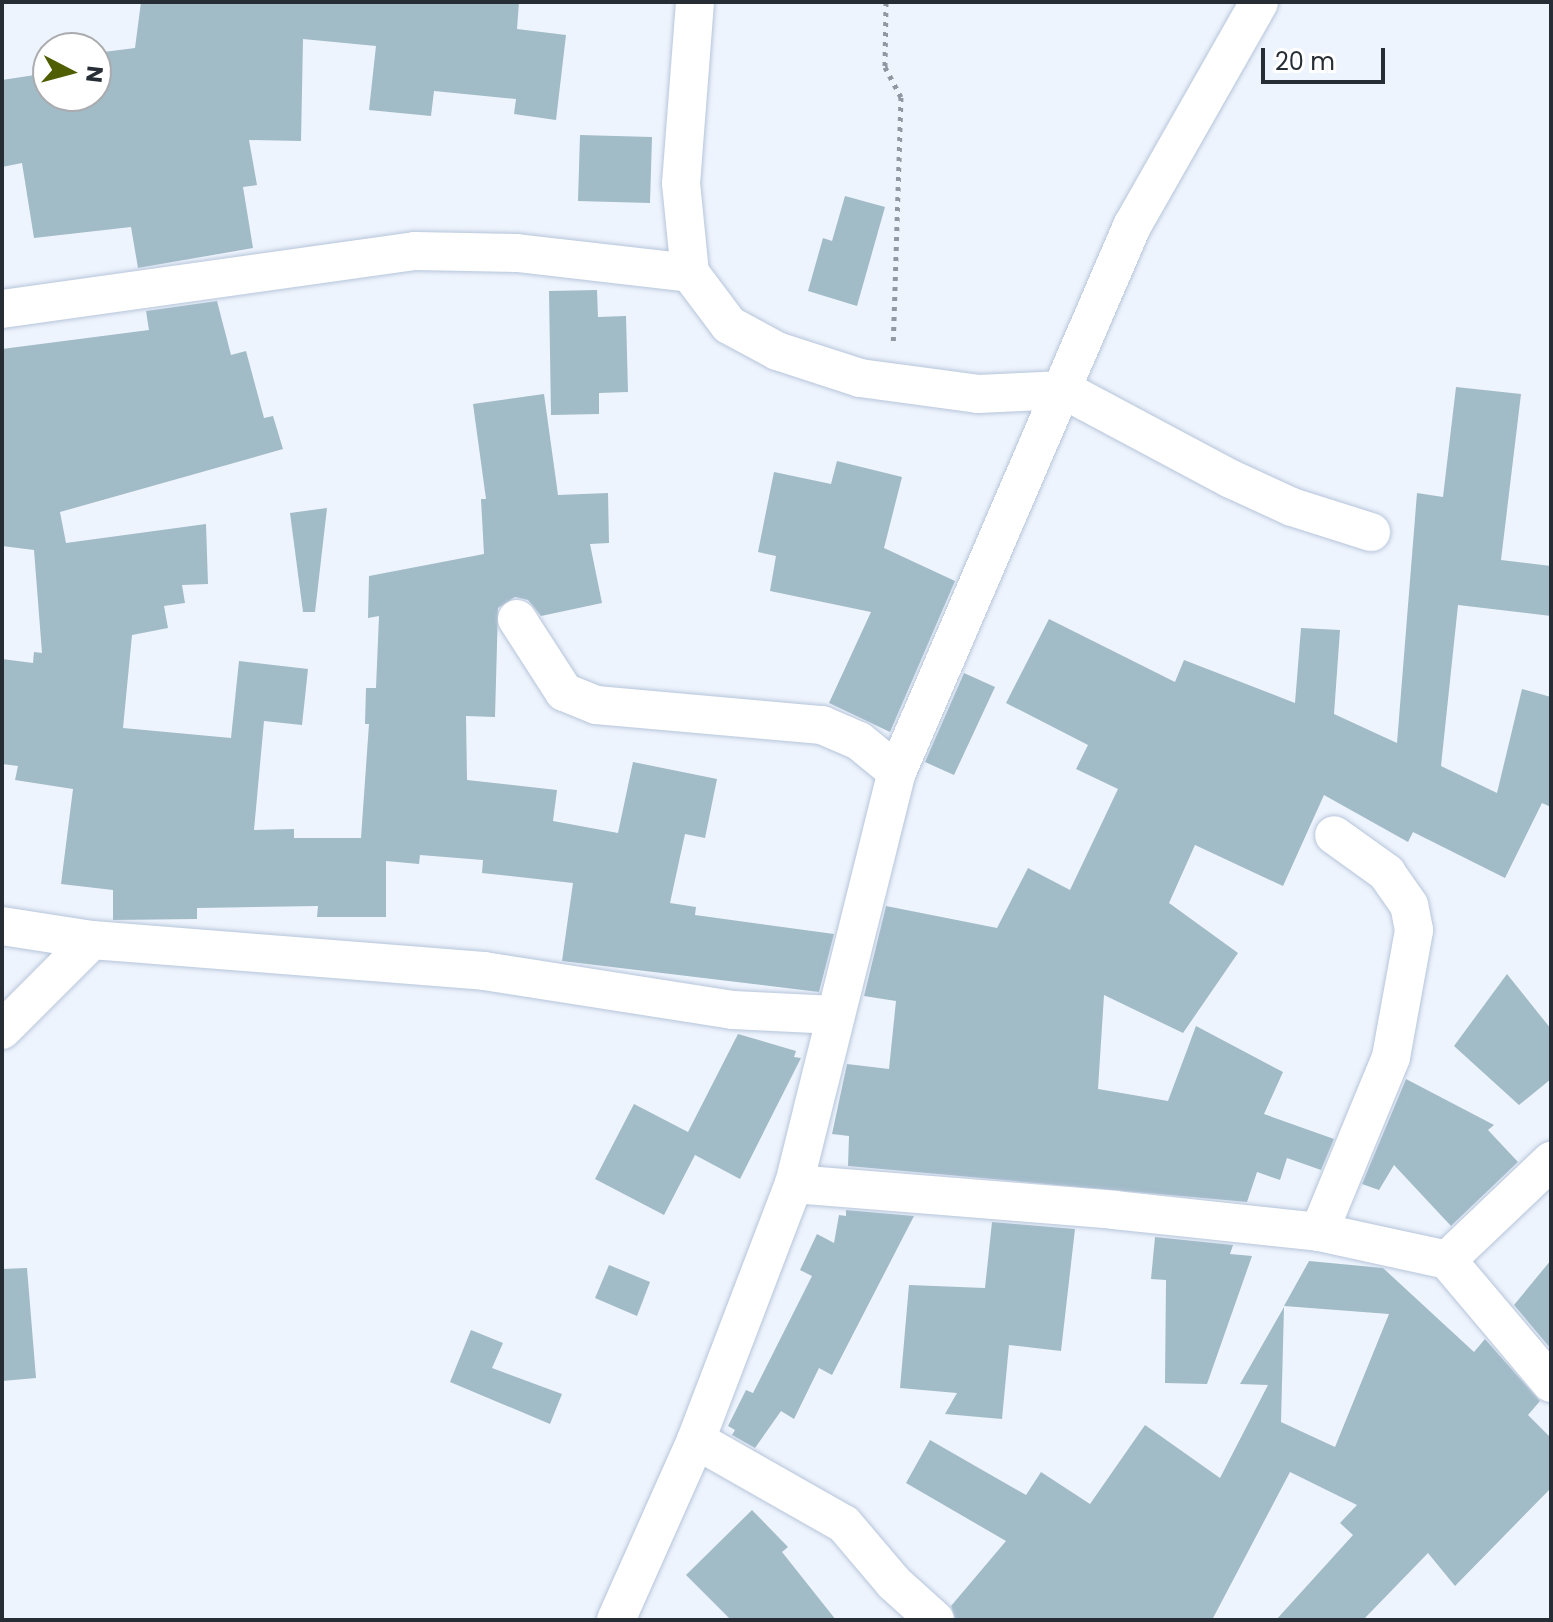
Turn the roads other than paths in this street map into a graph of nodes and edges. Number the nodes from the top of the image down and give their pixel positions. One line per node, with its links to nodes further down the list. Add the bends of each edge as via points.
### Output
1 (695, 2): 3 (street, via 681,183)
2 (1259, 2): 5 (street, via 1132,226)
3 (690, 273): 4 (street, via 517,253 415,251); 5 (street, via 729,325 777,351 892,385 978,394)
4 (2, 309)
5 (1064, 390): 6 (street, via 1231,479 1292,507); 8 (street)
6 (1371, 532)
7 (517, 619): 8 (street, via 564,692 596,705 822,725 850,736)
8 (897, 772): 12 (street)
9 (1334, 835): 16 (street, via 1387,873 1409,905 1414,930 1391,1057)
10 (2, 926): 11 (street)
11 (92, 940): 12 (street, via 375,960 733,1010); 13 (street)
12 (835, 1015): 15 (street)
13 (2, 1030)
14 (1551, 1161): 17 (street)
15 (794, 1184): 16 (street); 19 (street)
16 (1319, 1232): 17 (street)
17 (1447, 1260): 18 (street)
18 (1551, 1383)
19 (696, 1440): 20 (street); 21 (street, via 844,1524 894,1583)
20 (616, 1620)
21 (935, 1620)

